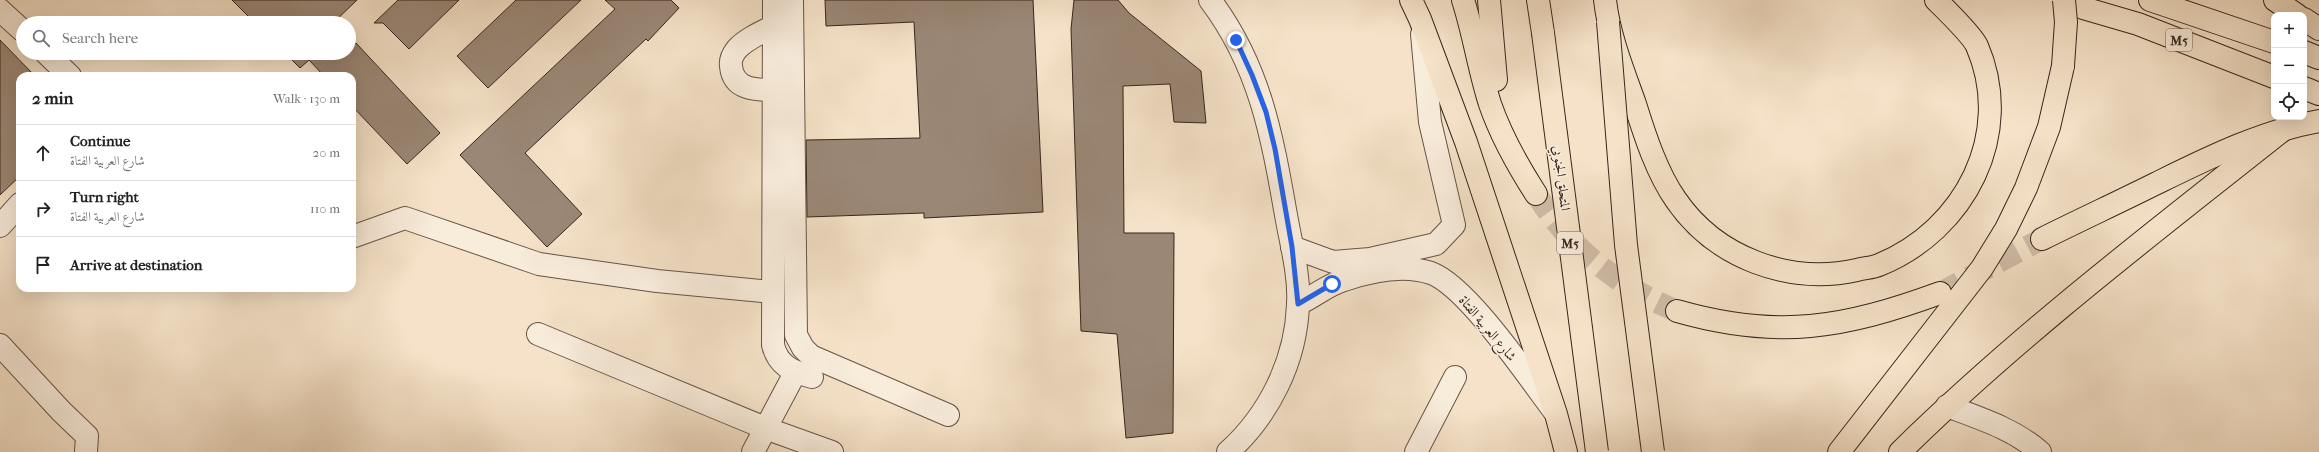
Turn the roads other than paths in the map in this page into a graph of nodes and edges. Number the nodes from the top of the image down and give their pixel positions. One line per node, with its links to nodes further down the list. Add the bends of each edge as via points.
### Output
1 (774, 0): 17 (street)
2 (792, 0): 26 (street)
3 (1210, 0): 35 (street, via 1236,40 1266,112)
4 (1463, 0): 29 (highway, via 1490,104)
5 (1489, 0): 29 (highway)
6 (1538, 0): 54 (highway, المتحلق الجنوبي / M5, bridge)
7 (1606, 0): 14 (highway)
8 (1936, 0): 14 (highway, via 1976,44 1989,87 1990,130 1977,174 1952,213 1919,244 1878,265 1834,275 1788,273 1745,259 1706,234 1676,200 1655,160)
9 (2150, 0): 18 (highway, M5)
10 (2274, 0): 15 (highway)
11 (2074, 4): 23 (highway, M5, via 2138,24); 56 (highway, bridge, via 2066,22 2063,66 2050,127 2026,188 2006,229 1982,268)
12 (1416, 9): 36 (street, شارع العربية الفتاة, via 1430,122 1454,225 1436,244); 45 (highway, via 1466,142)
13 (0, 10): 16 (street)
14 (1608, 22): 55 (highway, bridge, via 1626,245)
15 (2311, 22)
16 (16, 25)
17 (774, 26): 26 (street); 26 (street, via 742,44 732,56 731,63 733,77 742,86)
18 (2271, 41)
19 (2307, 53): 20 (highway)
20 (2319, 58)
21 (53, 60): 22 (street)
22 (66, 72)
23 (2271, 76)
24 (2307, 89): 25 (highway)
25 (2319, 94)
26 (781, 99): 37 (street); 46 (street, via 796,335 811,356)
27 (2319, 121): 28 (highway)
28 (2283, 130): 34 (highway, via 2188,168); 44 (highway, via 2069,302)
29 (1503, 136): 30 (highway)
30 (1536, 194)
31 (16, 208): 32 (street)
32 (0, 226)
33 (356, 235): 37 (street, via 406,218 539,264 657,281)
34 (2042, 239)
35 (1292, 247): 36 (street, شارع العربية الفتاة, via 1333,262); 39 (street)
36 (1371, 266): 39 (street, شارع العربية الفتاة, via 1332,284); 45 (street, شارع العربية الفتاة, via 1413,269 1432,274 1453,289 1487,324)
37 (772, 292): 47 (street, via 774,349 788,369 803,375)
38 (1940, 292): 40 (highway, via 1872,315 1802,328 1770,329 1739,326)
39 (1298, 304): 51 (street, via 1289,355 1275,392 1245,437)
40 (1677, 311)
41 (538, 334): 47 (street)
42 (0, 345): 48 (street, via 87,436)
43 (1455, 377): 52 (street)
44 (1947, 406): 57 (highway); 58 (street, via 2000,426 2030,443)
45 (1556, 414): 53 (highway)
46 (948, 415)
47 (765, 428): 49 (street); 50 (street)
48 (86, 452)
49 (753, 452)
50 (832, 452)
51 (1228, 452)
52 (1416, 452)
53 (1566, 452)
54 (1597, 452)
55 (1653, 452)
56 (1839, 452)
57 (1900, 452)
58 (2040, 452)

